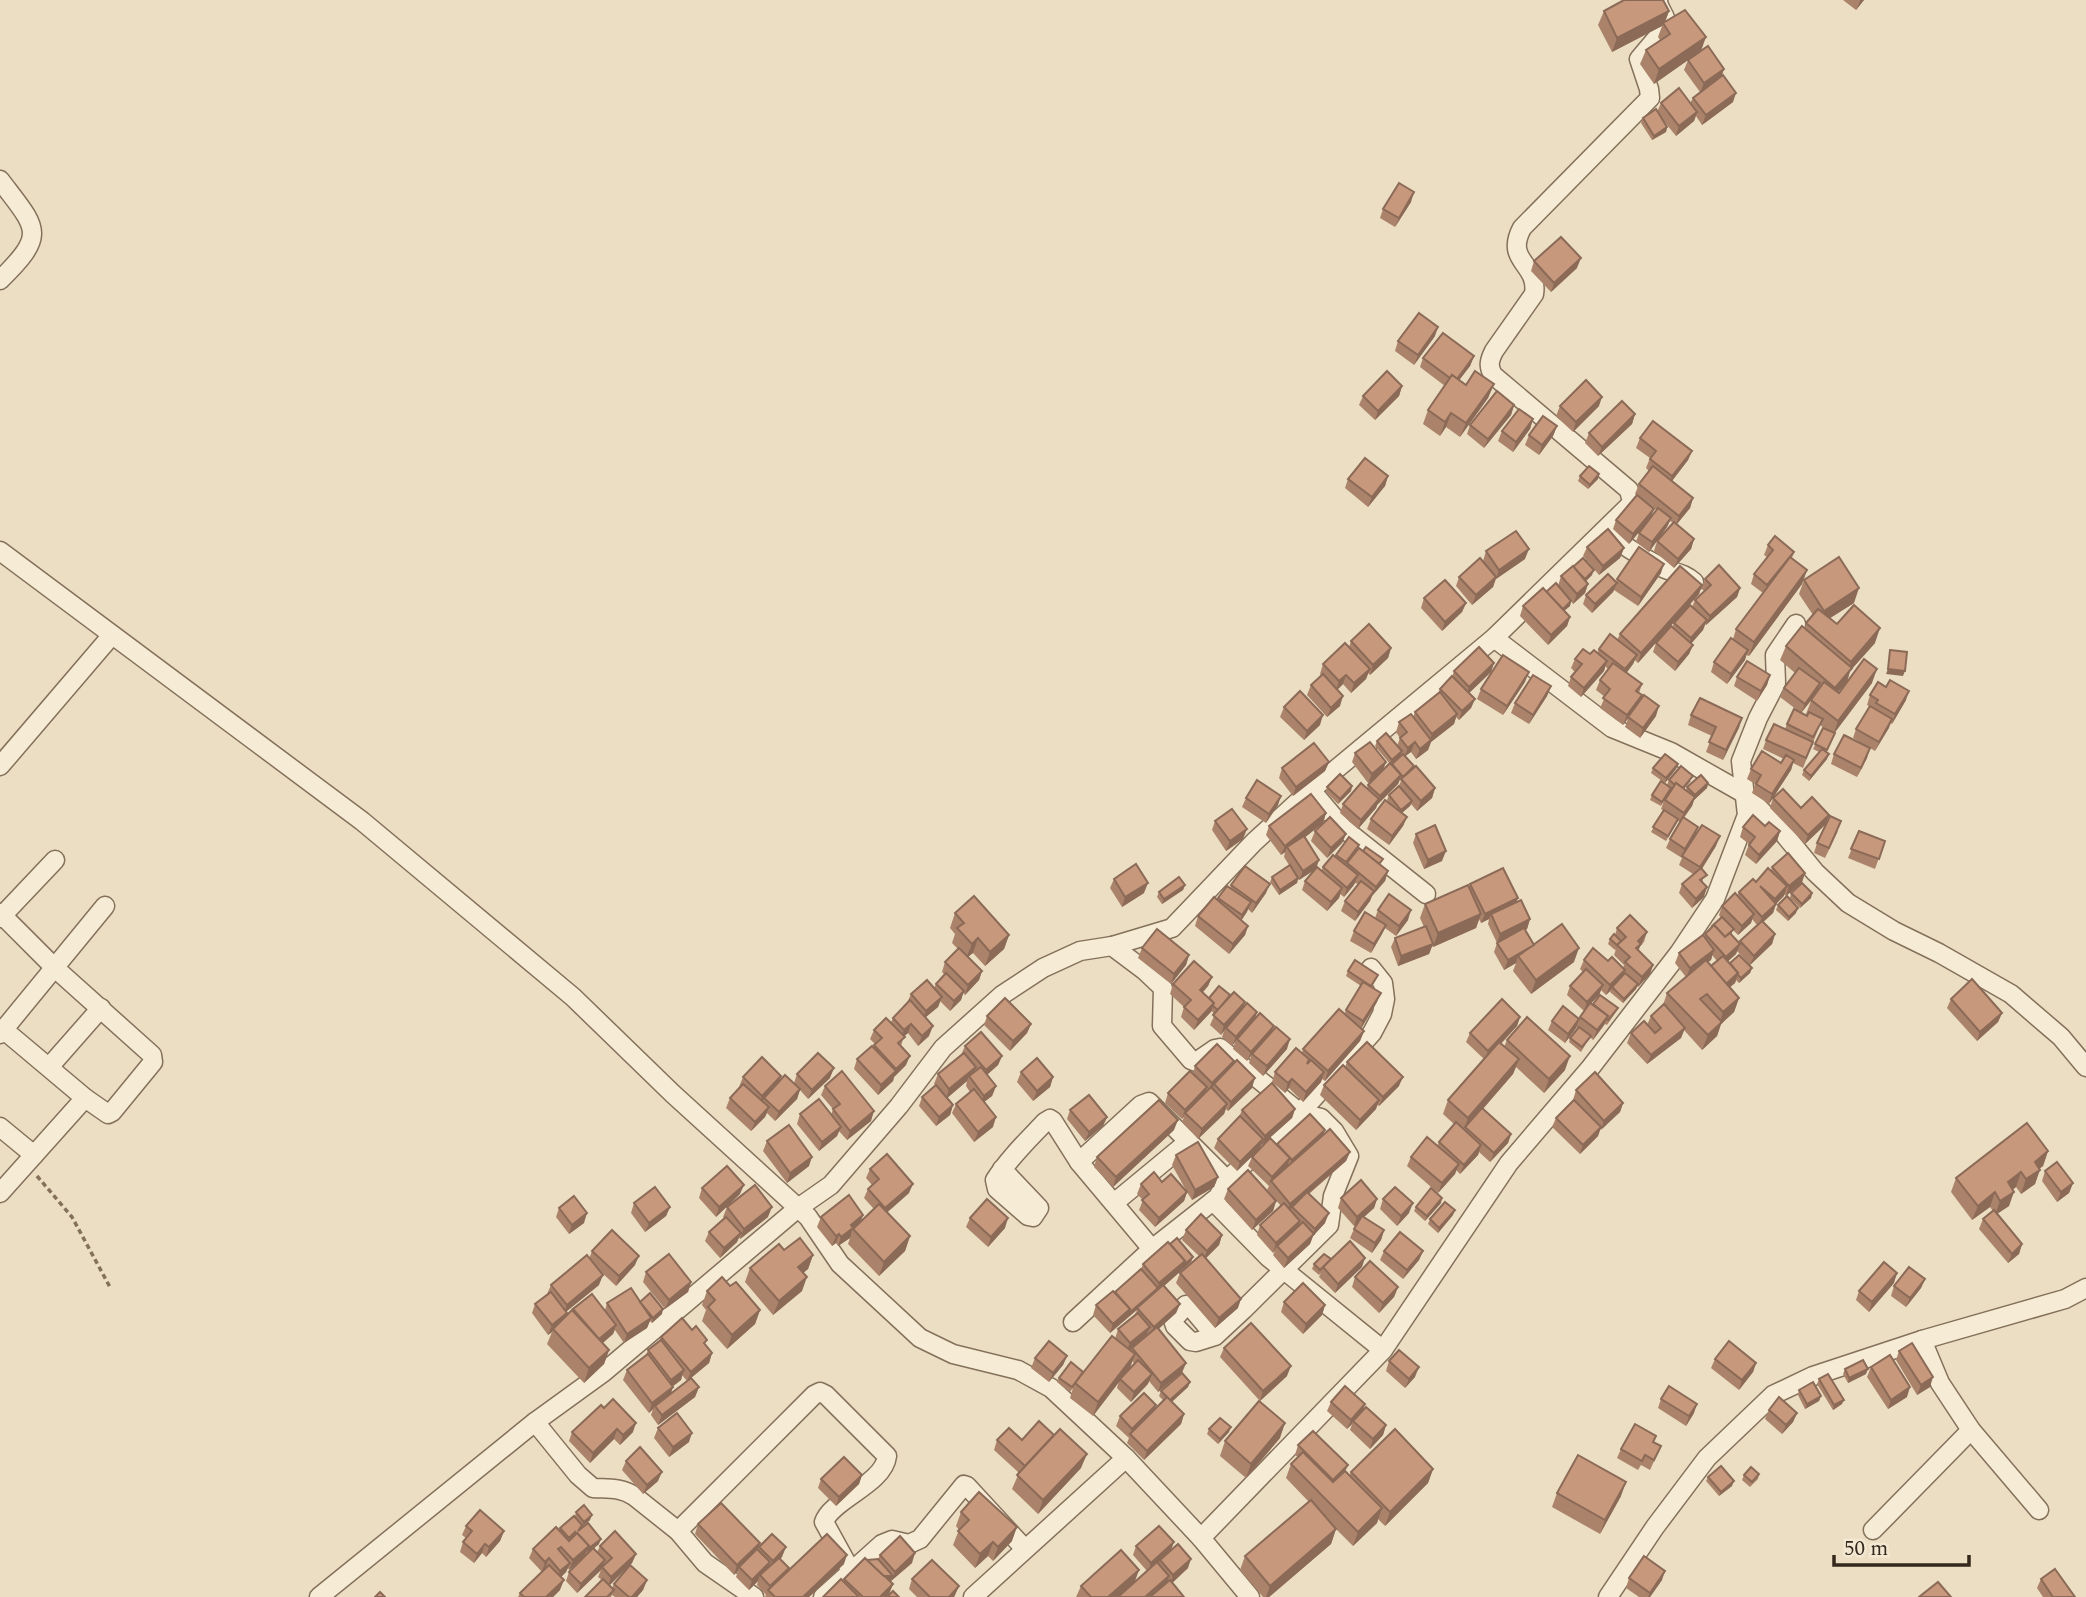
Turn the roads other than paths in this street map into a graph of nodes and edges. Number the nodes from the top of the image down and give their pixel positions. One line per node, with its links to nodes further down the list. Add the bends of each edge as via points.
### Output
1 (1658, 0): 4 (street, via 1666,27 1639,59 1650,99 1522,228 1515,240 1516,250 1533,277 1534,294 1489,360 1493,375 1629,490 1632,502)
2 (0, 180): 3 (street, via 28,217 33,232 26,255)
3 (0, 280)
4 (1604, 531): 6 (street, via 1634,553); 9 (street)
5 (0, 551): 8 (street)
6 (1699, 586)
7 (1796, 624): 12 (street, via 1775,655 1776,683 1741,761)
8 (112, 635): 10 (street); 35 (street, via 362,821 563,988)
9 (1494, 638): 11 (street); 12 (street, via 1612,728 1671,752)
10 (0, 766)
11 (1311, 790): 14 (street, via 1343,828); 17 (street, via 1172,928)
12 (1745, 794): 23 (street, via 1849,903 2011,994 2061,1037); 42 (street, via 1747,815 1715,900 1591,1067 1509,1163)
13 (55, 860): 16 (street)
14 (1426, 894)
15 (106, 906): 19 (street)
16 (1, 916): 19 (street)
17 (1112, 946): 25 (street, via 1163,988 1162,1026 1191,1060 1196,1062 1220,1048); 35 (street, via 1080,951 1002,995 943,1048 831,1185)
18 (1371, 968): 25 (street, via 1383,983 1382,1014 1372,1032)
19 (56, 969): 20 (street); 21 (street)
20 (101, 1008): 22 (street); 24 (street, via 152,1055 153,1062 112,1112 103,1112)
21 (2, 1032): 22 (street)
22 (50, 1066): 24 (street)
23 (2086, 1068)
24 (85, 1098): 28 (street)
25 (1300, 1112): 31 (street); 37 (street, via 1321,1118 1349,1156 1333,1196 1329,1226)
26 (0, 1127): 28 (street)
27 (1189, 1141): 29 (street, via 1146,1102); 31 (street); 34 (street)
28 (30, 1160): 32 (street)
29 (1079, 1162): 30 (street, via 1050,1119); 34 (street)
30 (1002, 1169)
31 (1227, 1180): 33 (street)
32 (0, 1193)
33 (1213, 1201): 36 (street); 37 (street)
34 (1114, 1203): 36 (street)
35 (798, 1208): 43 (street, via 604,1373); 45 (street, via 840,1264 920,1338 953,1354 1018,1370 1051,1388)
36 (1152, 1249): 39 (street)
37 (1285, 1270): 40 (street); 42 (street)
38 (2086, 1288): 41 (street, via 2065,1299)
39 (1073, 1322)
40 (1215, 1336)
41 (1922, 1340): 44 (street, via 1940,1383); 57 (street, via 1813,1376 1773,1395 1707,1458)
42 (1383, 1350): 49 (street)
43 (535, 1422): 48 (street, via 593,1488 626,1491); 52 (street)
44 (1971, 1430): 46 (street); 47 (street)
45 (1126, 1458): 49 (street); 50 (street)
46 (2039, 1510)
47 (1873, 1530)
48 (678, 1531): 51 (street, via 820,1392 887,1455 861,1489 824,1522); 53 (street, via 705,1563)
49 (1201, 1538): 56 (street)
50 (1025, 1549): 51 (street, via 964,1486 920,1539 909,1544 887,1541); 55 (street)
51 (851, 1571): 54 (street)
52 (319, 1597)
53 (754, 1597)
54 (823, 1597)
55 (974, 1597)
56 (1251, 1597)
57 (1608, 1597)

